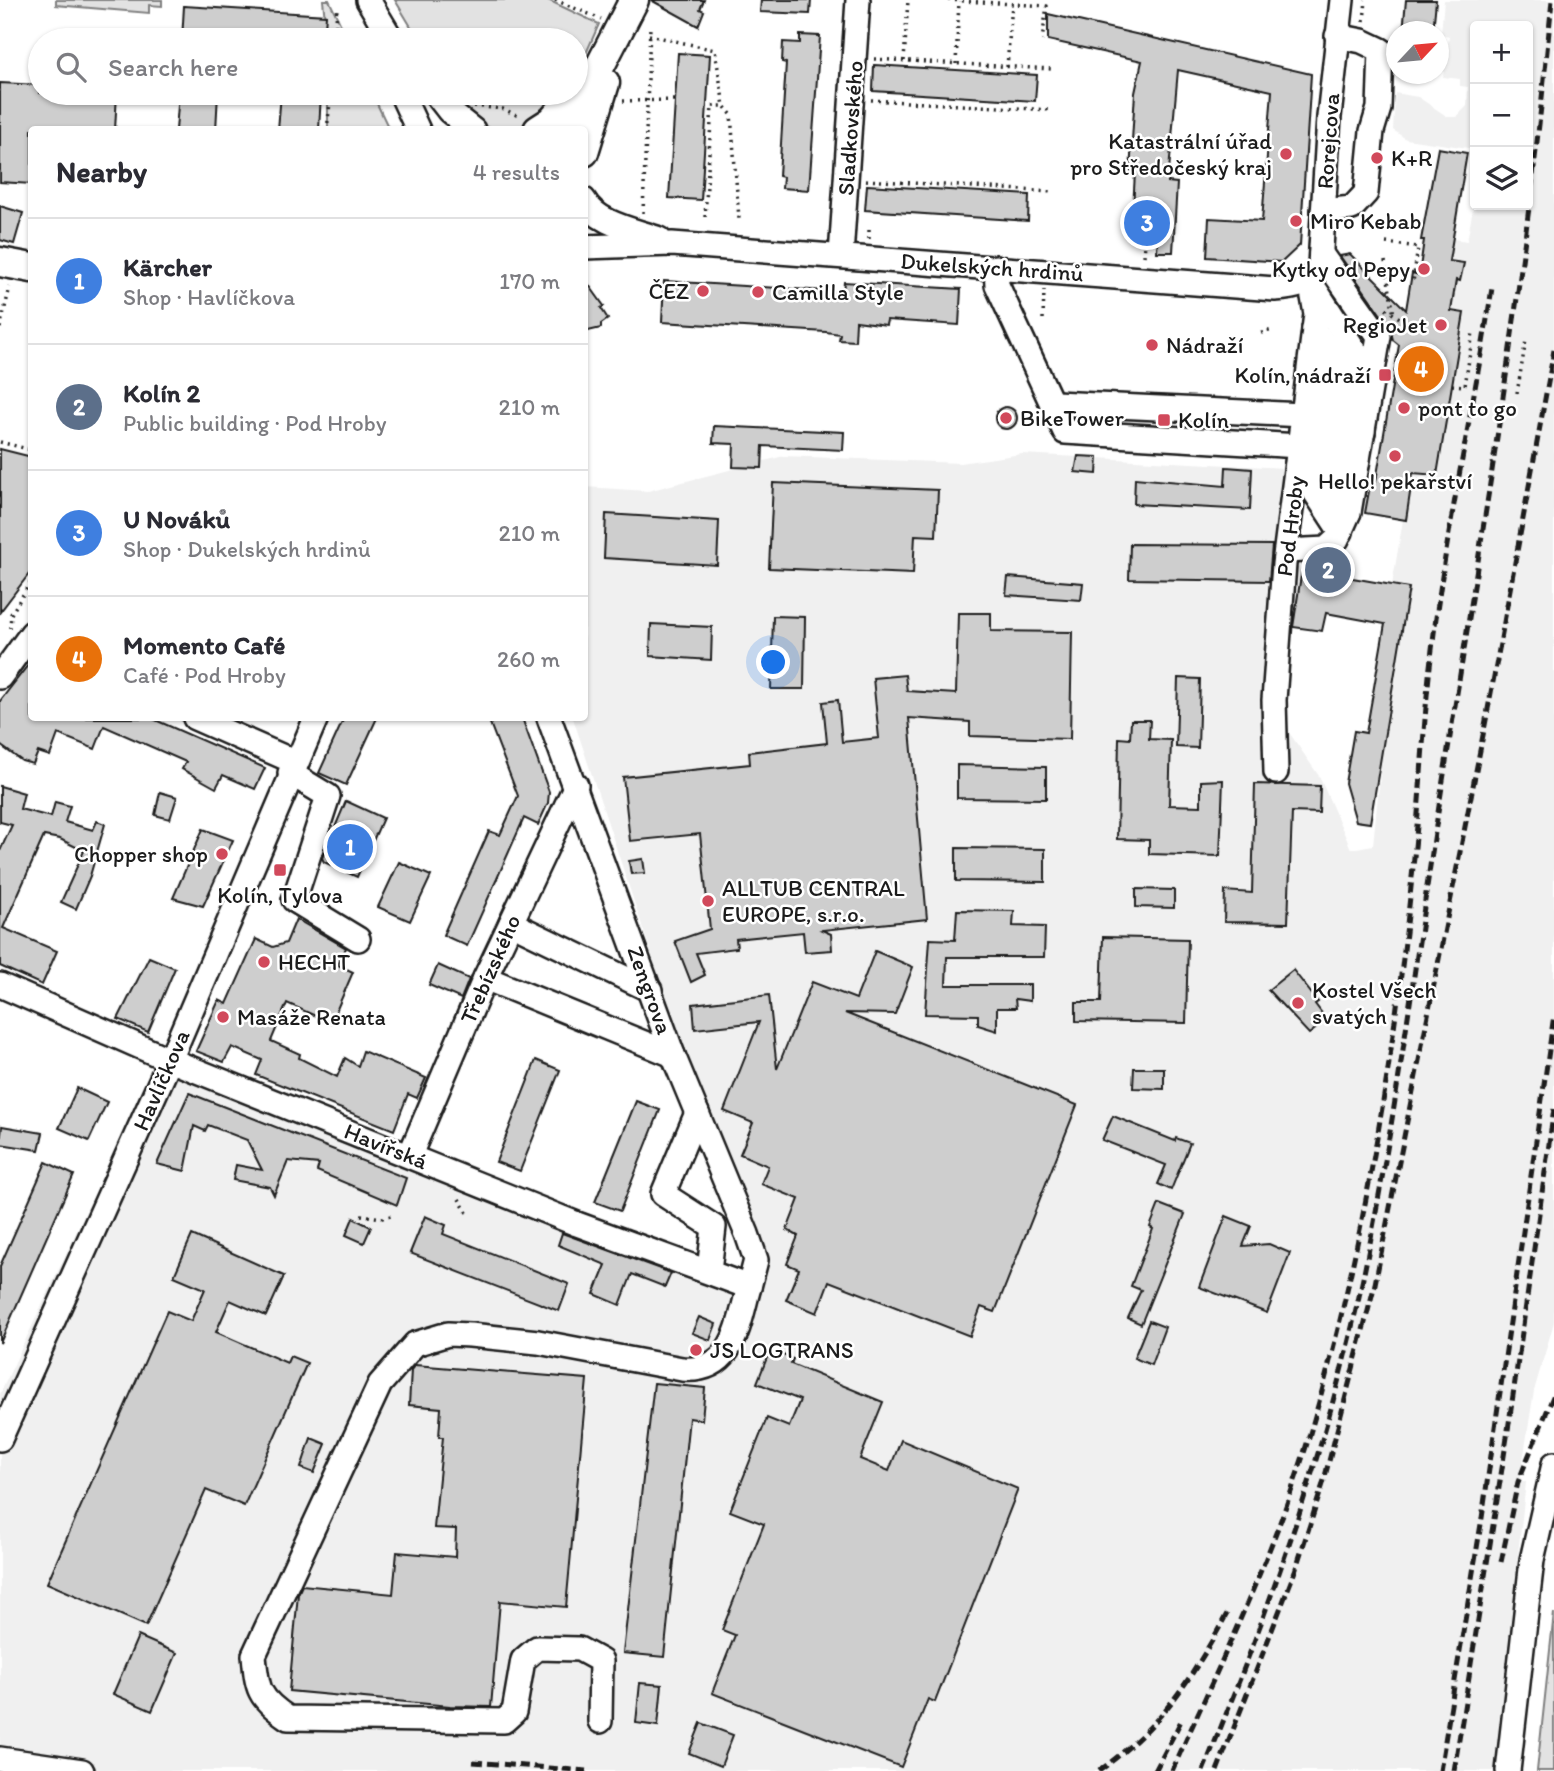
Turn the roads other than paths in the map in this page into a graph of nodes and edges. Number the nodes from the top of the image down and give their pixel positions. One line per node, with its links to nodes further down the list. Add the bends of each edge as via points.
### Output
1 (368, 0): 8 (street)
2 (634, 0): 6 (main road)
3 (858, 0): 32 (street, Sladkovského)
4 (1342, 0): 9 (street, Rorejcova)
5 (347, 4): 7 (street)
6 (622, 26): 10 (main road); 11 (main road); 24 (main road); 25 (main road)
7 (373, 28)
8 (379, 28)
9 (1337, 36): 27 (street, Rorejcova); 27 (street, via 1381,50 1380,96 1366,193 1352,208)
10 (588, 74)
11 (588, 90)
12 (400, 105): 19 (street)
13 (407, 105): 20 (street)
14 (432, 105): 21 (street)
15 (444, 105): 22 (street)
16 (566, 105): 18 (main road, via 560,113)
17 (580, 105): 23 (main road)
18 (531, 124)
19 (407, 126)
20 (416, 126)
21 (445, 126)
22 (468, 126)
23 (564, 126)
24 (582, 126)
25 (588, 139)
26 (588, 206): 29 (street, Dukelských hrdinů, via 604,219)
27 (1323, 211): 31 (street, Rorejcova)
28 (588, 226): 29 (street, Dukelských hrdinů)
29 (672, 244): 30 (street, Dukelských hrdinů); 32 (street, Dukelských hrdinů); 33 (street, Dukelských hrdinů)
30 (588, 247)
31 (1321, 254): 37 (street, Rorejcova, via 1317,273); 39 (street, via 1379,336)
32 (841, 256): 34 (street, Dukelských hrdinů)
33 (588, 261)
34 (996, 267): 37 (street, Dukelských hrdinů, via 1275,289); 41 (street, via 997,285)
35 (28, 269): 36 (main road)
36 (5, 274)
37 (1310, 280): 38 (street, Pod Hroby, via 1316,314); 39 (street)
38 (1313, 340): 40 (street, Pod Hroby); 42 (street); 44 (street, via 1324,376)
39 (1373, 370): 42 (street)
40 (1307, 382): 43 (street, Pod Hroby); 46 (street)
41 (1055, 403): 43 (street); 45 (street, via 1066,432)
42 (1367, 405): 44 (street)
43 (1304, 412): 45 (street, Pod Hroby); 47 (street)
44 (1363, 432): 46 (street)
45 (1299, 450): 48 (street); 49 (street, Pod Hroby)
46 (1358, 458): 47 (street)
47 (1354, 485): 48 (street)
48 (1345, 522): 49 (street, via 1326,549)
49 (1286, 551): 56 (street, Pod Hroby, via 1275,699)
50 (25, 638): 51 (street)
51 (0, 677)
52 (201, 721): 55 (street)
53 (315, 721): 55 (street, Havlíčkova)
54 (550, 721): 57 (street, Zengrova)
55 (293, 767): 59 (street, via 328,796 293,900); 64 (street, Havlíčkova)
56 (1276, 772)
57 (576, 786): 58 (street, Třebízského); 62 (street, Zengrova)
58 (511, 923): 60 (street, Třebízského); 62 (street)
59 (358, 939)
60 (485, 978): 63 (street); 66 (street, Třebízského)
61 (0, 985): 64 (street, Havířská)
62 (650, 990): 63 (street, Zengrova)
63 (673, 1055): 65 (street, Zengrova)
64 (170, 1060): 66 (street, Havířská); 69 (street, Havlíčkova)
65 (697, 1113): 67 (street, via 663,1194 714,1227); 68 (street, Zengrova, via 756,1260)
66 (410, 1155): 67 (street, Havířská, via 577,1224)
67 (709, 1271): 68 (street, Havířská)
68 (749, 1287): 71 (street, via 730,1346 714,1364 693,1370 538,1342 470,1335 448,1334 415,1344 380,1384 254,1655 257,1688 269,1706 288,1718 505,1721 513,1712 523,1660 537,1648 579,1649 601,1661)
69 (0, 1439)
70 (1554, 1464): 74 (street, via 1532,1560)
71 (600, 1721)
72 (0, 1759): 73 (street)
73 (82, 1771)
74 (1507, 1771)

